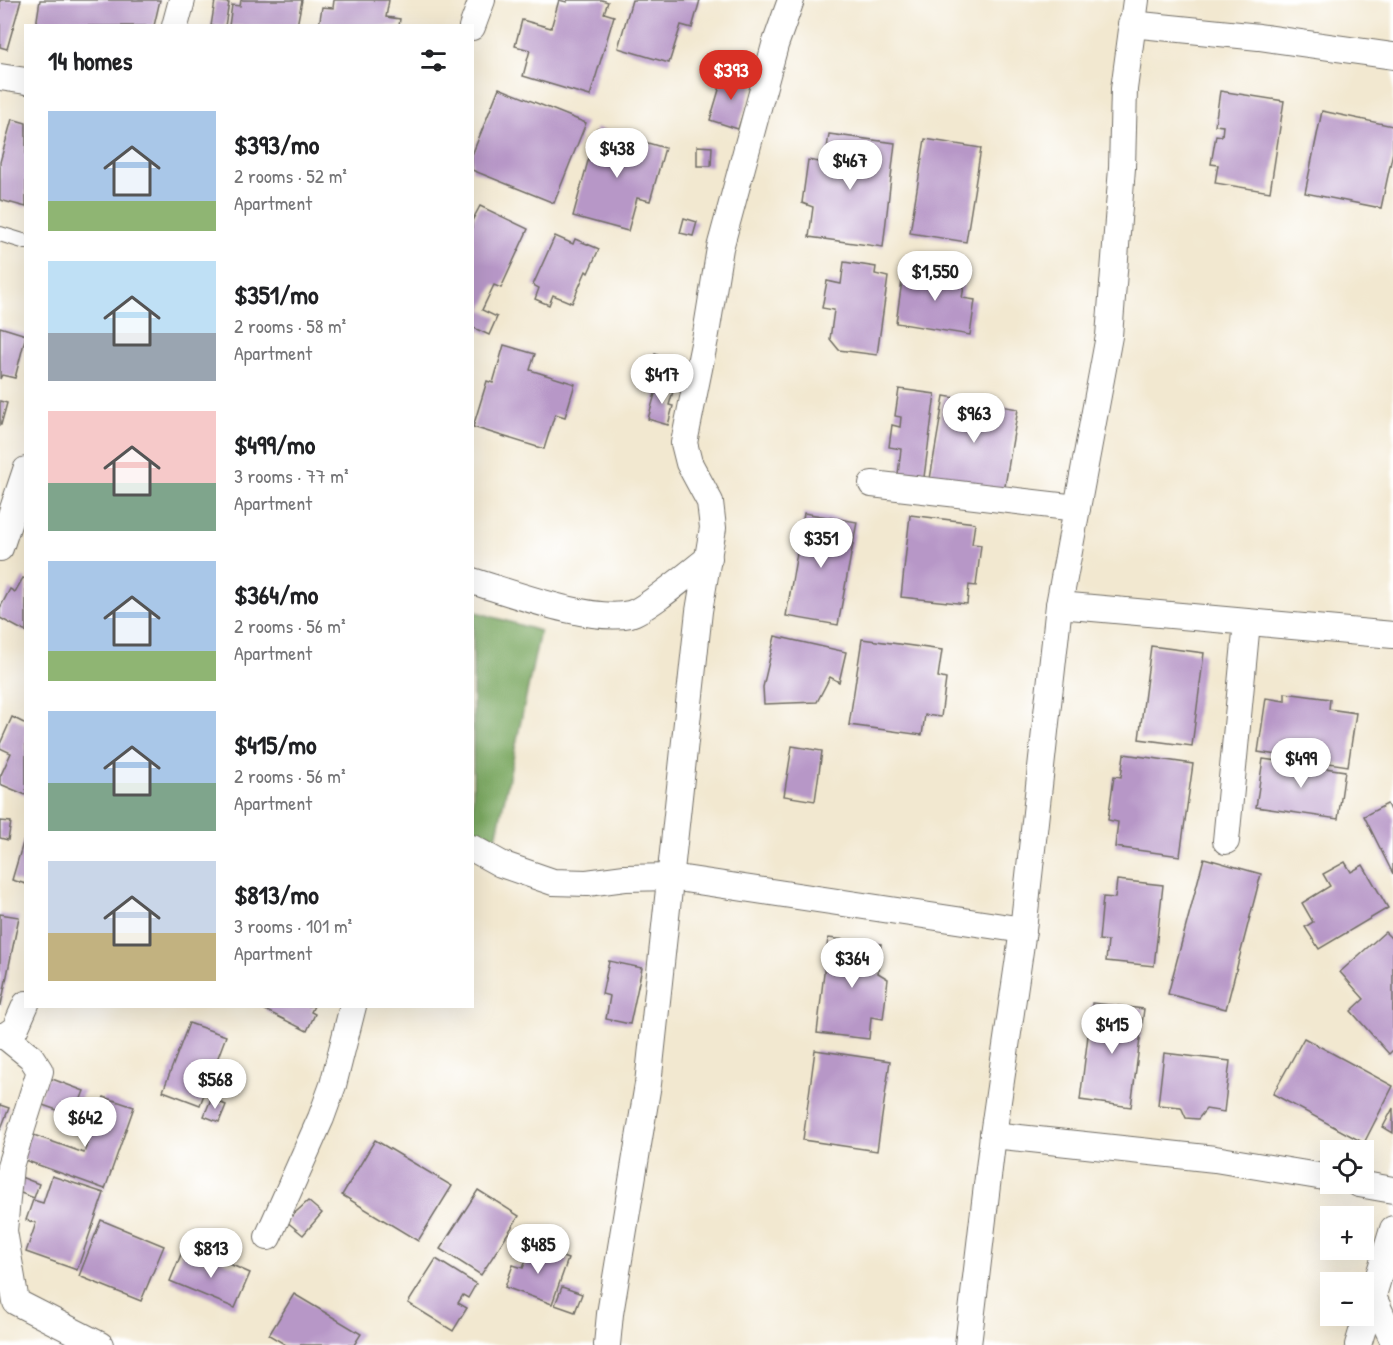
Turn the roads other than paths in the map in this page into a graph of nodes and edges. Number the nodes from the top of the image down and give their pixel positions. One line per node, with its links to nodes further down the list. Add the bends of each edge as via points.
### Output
1 (182, 0): 5 (street)
2 (482, 0): 6 (street)
3 (791, 0): 16 (street, via 720,248 684,443 689,463 710,502 713,528)
4 (1134, 12): 7 (street); 14 (street, via 1124,89 1109,336)
5 (176, 24)
6 (473, 24)
7 (1393, 56)
8 (0, 77): 9 (street)
9 (24, 81)
10 (0, 234): 11 (lane)
11 (24, 241)
12 (24, 476): 15 (street)
13 (872, 484): 14 (street)
14 (1077, 508): 18 (street)
15 (0, 548)
16 (709, 558): 17 (street, via 632,614 602,616); 23 (street, via 699,610)
17 (474, 582)
18 (1059, 605): 19 (street); 24 (street)
19 (1247, 622): 20 (street); 21 (street)
20 (1393, 635)
21 (1226, 841)
22 (474, 849): 23 (street, via 501,864 553,882)
23 (671, 877): 24 (street); 39 (street, via 648,1084)
24 (1023, 930): 28 (street)
25 (24, 1008): 27 (street, via 15,1029)
26 (352, 1008): 33 (street, via 321,1118)
27 (3, 1036): 38 (street, via 32,1057 40,1071 10,1166 4,1231 16,1302)
28 (993, 1135): 29 (street, via 1215,1159); 40 (street)
29 (1320, 1176)
30 (1374, 1187): 31 (street)
31 (1393, 1190)
32 (1393, 1229): 34 (street)
33 (268, 1236)
34 (1374, 1294)
35 (1374, 1299): 37 (street)
36 (1364, 1326): 41 (street)
37 (1393, 1340)
38 (100, 1345)
39 (607, 1345)
40 (968, 1345)
41 (1358, 1345)

